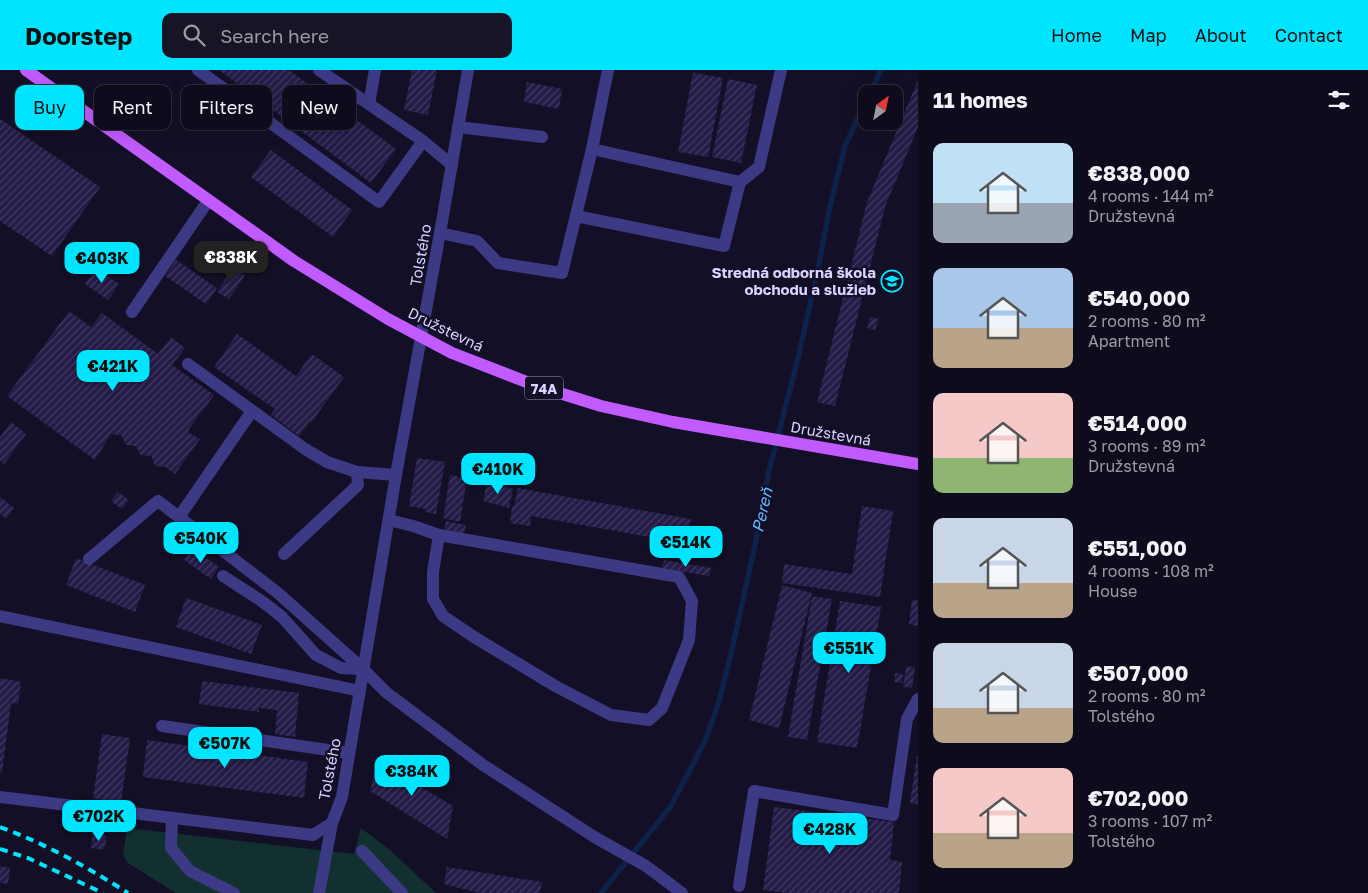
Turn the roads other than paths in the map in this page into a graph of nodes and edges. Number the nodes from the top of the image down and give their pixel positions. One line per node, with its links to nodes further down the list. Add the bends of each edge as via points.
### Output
1 (26, 70): 15 (main road, Družstevná / 74A)
2 (198, 70): 11 (street, via 379,202)
3 (319, 70): 8 (street)
4 (375, 70): 8 (street)
5 (468, 70): 9 (street, Tolstého)
6 (608, 70): 12 (street)
7 (782, 70): 14 (street, via 759,167)
8 (369, 104): 11 (street)
9 (458, 127): 10 (street); 13 (street, Tolstého)
10 (542, 138)
11 (423, 141): 13 (street)
12 (592, 149): 14 (street); 16 (street)
13 (452, 165): 17 (street, Tolstého)
14 (740, 182): 16 (street, via 724,246)
15 (208, 201): 18 (street); 19 (main road, Družstevná / 74A, via 294,261)
16 (576, 216): 17 (street, via 562,273 498,262 477,241)
17 (440, 233): 19 (street, Tolstého)
18 (132, 312)
19 (421, 337): 22 (main road, Družstevná / 74A, via 504,374 601,406); 24 (street, Tolstého)
20 (188, 364): 21 (street)
21 (252, 410): 23 (street, via 327,462); 25 (street)
22 (918, 464)
23 (357, 472): 24 (street); 28 (street, via 358,484)
24 (396, 475): 26 (street, Tolstého)
25 (179, 517): 29 (street, via 158,501); 32 (street, via 278,593)
26 (389, 520): 27 (street); 32 (street, Tolstého)
27 (439, 535): 27 (street, via 433,572 433,599 443,616 557,687 611,715 649,720 662,708 689,640 692,602 679,577)
28 (284, 554)
29 (89, 559)
30 (223, 576): 32 (street, via 263,602 316,654 341,668)
31 (0, 616): 33 (street)
32 (364, 669): 33 (street, Tolstého); 45 (street, via 387,693 483,765 596,838 646,866)
33 (360, 691): 36 (street, Tolstého)
34 (918, 699): 41 (street, via 907,719 892,815 754,791)
35 (162, 726): 36 (street)
36 (349, 753): 39 (street, Tolstého, via 342,796)
37 (0, 796): 38 (street, Tolstého)
38 (172, 818): 39 (street, Tolstého, via 313,835); 42 (street, via 171,848 190,871)
39 (332, 823): 43 (street)
40 (362, 851): 44 (street)
41 (739, 886)
42 (234, 893)
43 (319, 893)
44 (402, 893)
45 (682, 893)

